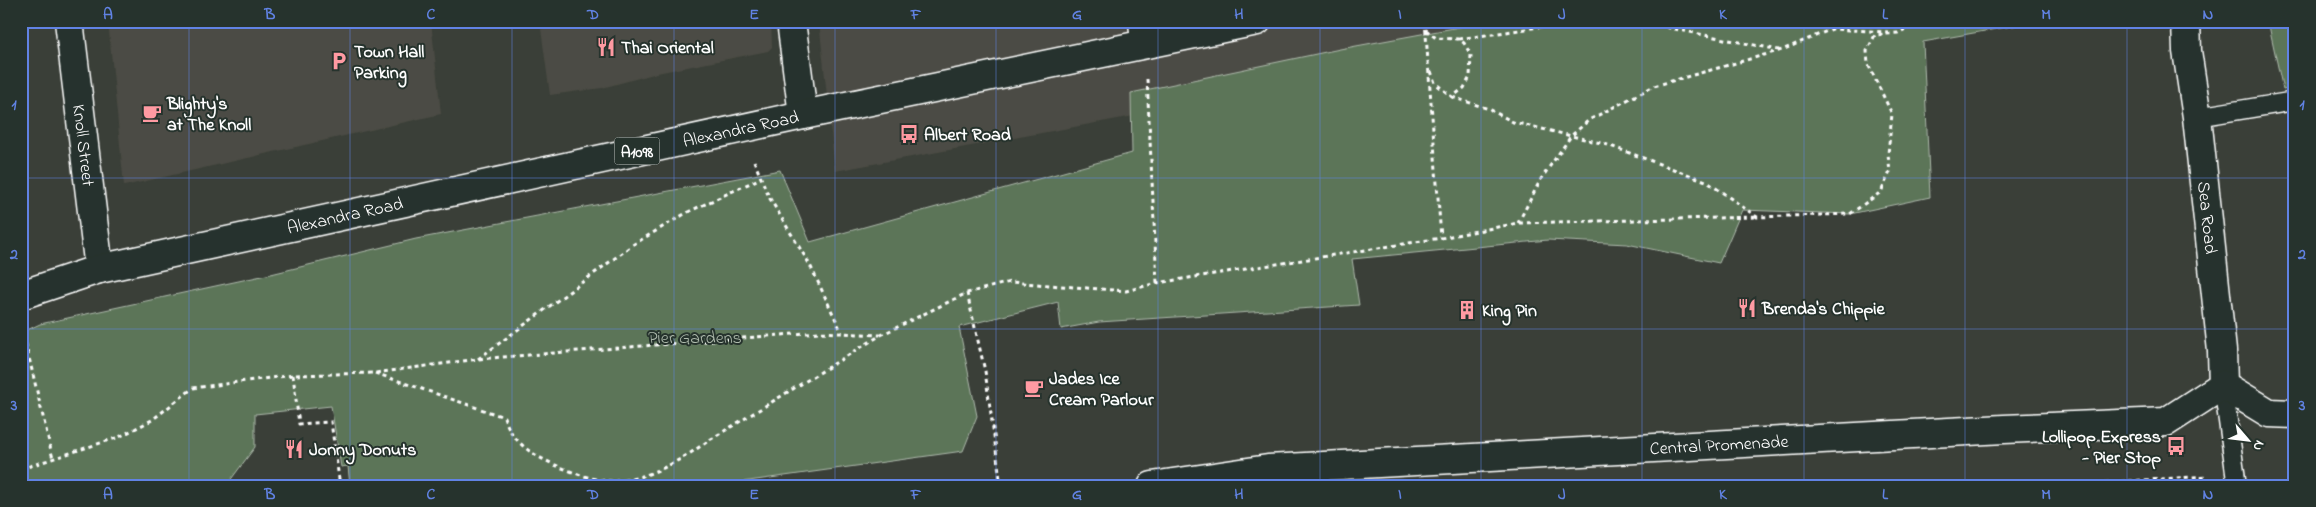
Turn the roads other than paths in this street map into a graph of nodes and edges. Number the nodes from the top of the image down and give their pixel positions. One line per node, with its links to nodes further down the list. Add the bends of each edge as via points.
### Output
1 (69, 21): 11 (street, Knoll Street)
2 (791, 21): 9 (street)
3 (1257, 21): 6 (street, Alexandra Road / A1098)
4 (2179, 21): 7 (street, Sea Road)
5 (2186, 21): 7 (street, Sea Road)
6 (1144, 33): 9 (street, Alexandra Road / A1098)
7 (2187, 51): 10 (street, Sea Road)
8 (2295, 101): 10 (lane)
9 (803, 115): 11 (street, Alexandra Road / A1098)
10 (2197, 117): 13 (street, Sea Road)
11 (99, 269): 12 (street, Alexandra Road / A1098)
12 (21, 295)
13 (2223, 384): 14 (street); 15 (street, Central Promenade, via 2166,422 1268,470); 16 (lane)
14 (2282, 413)
15 (1152, 486)
16 (2237, 486)

